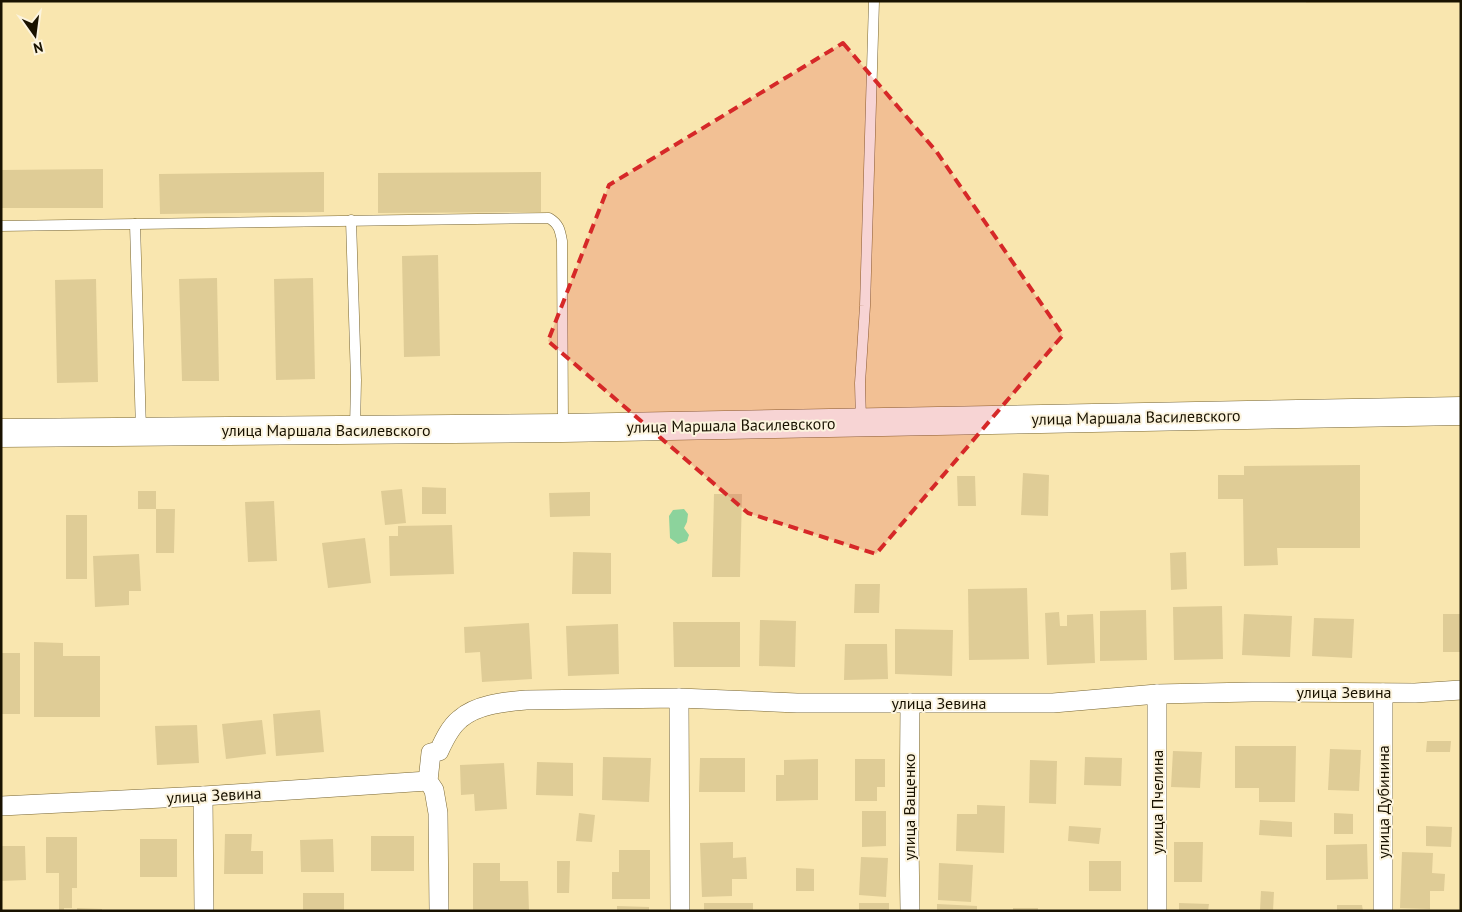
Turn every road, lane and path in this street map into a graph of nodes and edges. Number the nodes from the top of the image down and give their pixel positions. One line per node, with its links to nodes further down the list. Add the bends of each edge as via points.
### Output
1 (874, 1): 6 (lane, via 860,383)
2 (351, 220): 3 (lane); 7 (lane, via 549,218 556,222 562,241); 8 (lane)
3 (135, 224): 4 (lane); 9 (lane)
4 (1, 226)
5 (1461, 411): 6 (main road, улица Маршала Василевского)
6 (862, 422): 7 (main road, улица Маршала Василевского)
7 (563, 428): 8 (main road, улица Маршала Василевского)
8 (355, 430): 9 (main road, улица Маршала Василевского)
9 (141, 432): 10 (main road, улица Маршала Василевского)
10 (1, 433)
11 (1461, 690): 12 (street, улица Зевина)
12 (1383, 693): 13 (street, улица Зевина); 24 (street, улица Дубинина)
13 (1157, 694): 15 (street, улица Зевина, via 1053,703); 23 (street, улица Пчелина)
14 (679, 698): 15 (street, улица Зевина); 16 (street, улица Зевина, via 526,700 501,702 476,710 460,719 439,751 431,753); 21 (street)
15 (910, 703): 22 (street, улица Ващенко)
16 (428, 781): 17 (street, улица Зевина); 20 (street, via 434,790 438,813)
17 (203, 796): 18 (street, улица Зевина); 19 (street)
18 (1, 806)
19 (204, 911)
20 (439, 911)
21 (680, 911)
22 (910, 911)
23 (1157, 911)
24 (1383, 911)

